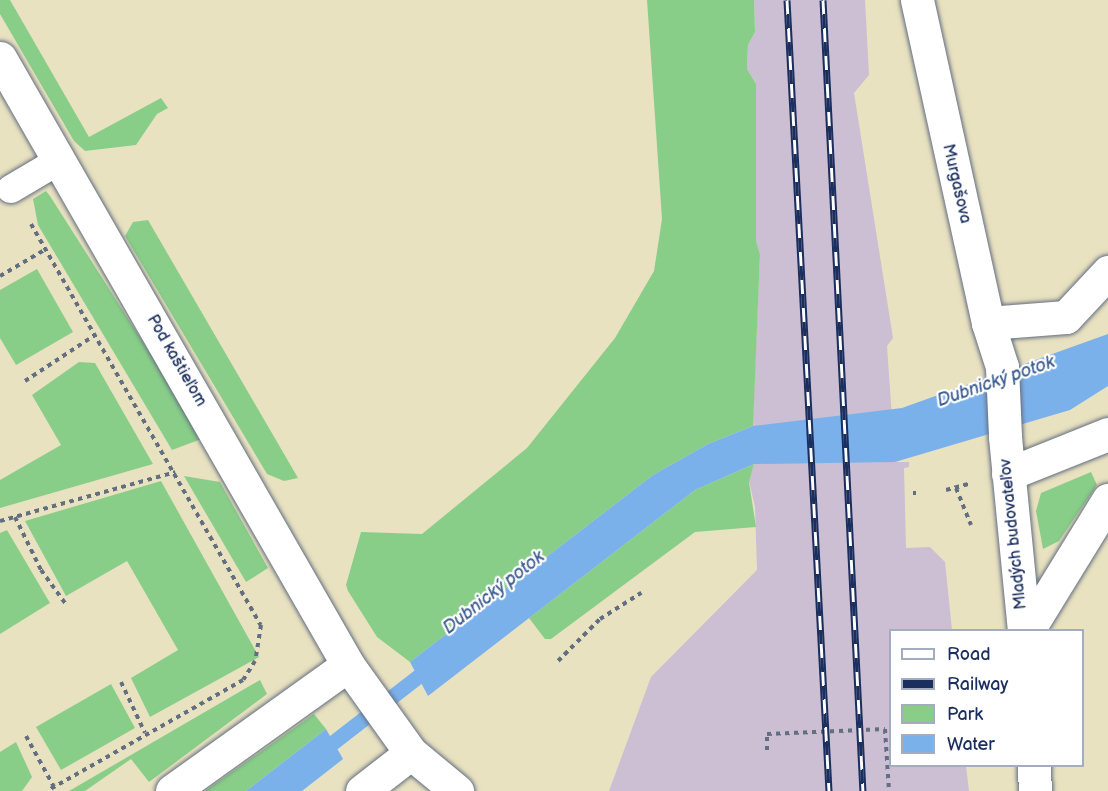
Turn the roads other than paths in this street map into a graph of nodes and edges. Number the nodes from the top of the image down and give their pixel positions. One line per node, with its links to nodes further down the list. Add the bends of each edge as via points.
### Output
1 (917, 0): 6 (street, Murgašova)
2 (0, 58): 3 (street, Pod kaštieľom)
3 (60, 160): 4 (lane); 13 (street, Pod kaštieľom)
4 (11, 189)
5 (1108, 272): 6 (street, via 1066,317)
6 (988, 323): 7 (street, Murgašova)
7 (1002, 367): 9 (street, Mladých budovateľov)
8 (1108, 434): 9 (street)
9 (1008, 474): 11 (street, Mladých budovateľov)
10 (1108, 500): 12 (street)
11 (1026, 629)
12 (1027, 629)
13 (348, 665): 14 (street, Pod kaštieľom); 16 (street)
14 (411, 753): 17 (street); 18 (street, Pod kaštieľom)
15 (1034, 767): 19 (street)
16 (172, 791)
17 (362, 791)
18 (458, 791)
19 (1035, 791)

